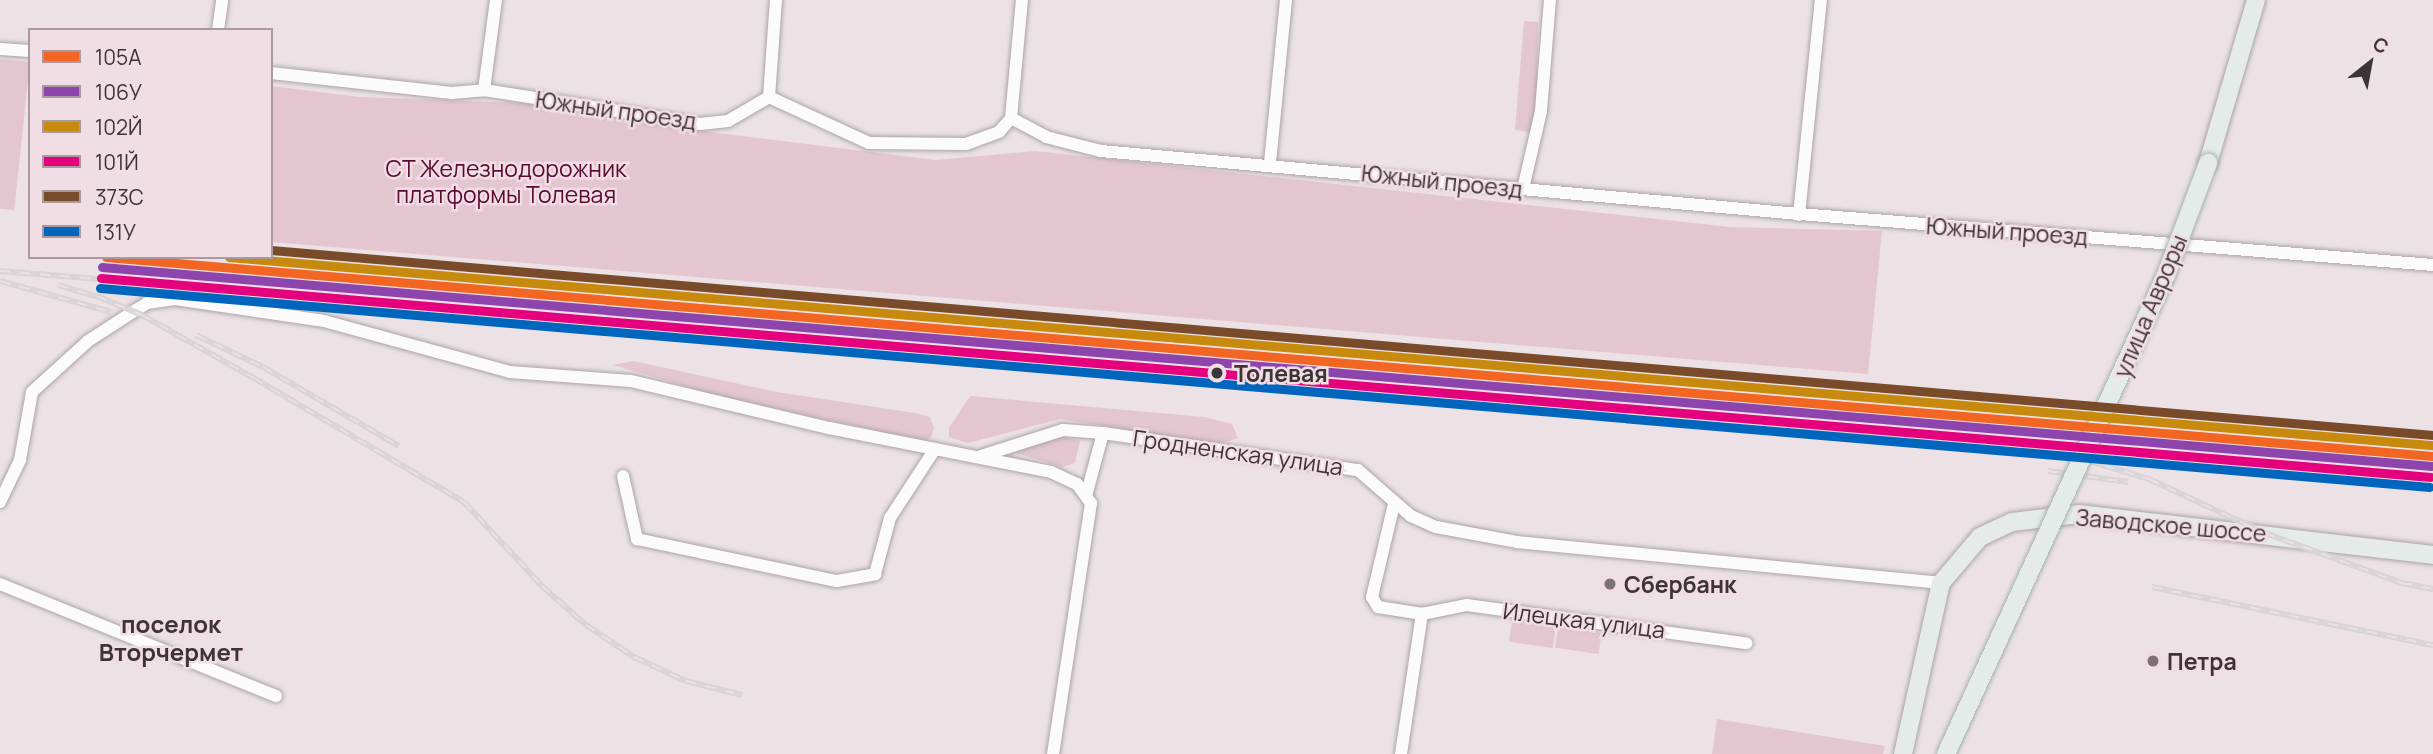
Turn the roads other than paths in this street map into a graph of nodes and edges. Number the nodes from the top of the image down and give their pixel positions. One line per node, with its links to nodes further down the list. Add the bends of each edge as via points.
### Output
1 (222, 0): 9 (street)
2 (496, 0): 13 (street, via 492,58)
3 (776, 0): 14 (street)
4 (1022, 0): 15 (street)
5 (1286, 0): 16 (street)
6 (1550, 0): 17 (street, via 1541,111)
7 (1821, 0): 18 (street)
8 (2256, 0): 36 (main road, улица Авроры, bridge, via 2208,163 2166,275)
9 (218, 28)
10 (0, 49): 11 (street)
11 (28, 51)
12 (273, 73): 13 (street, Южный проезд, via 452,93)
13 (484, 90): 14 (street, Южный проезд, via 700,124 728,121)
14 (769, 97): 15 (street, via 869,144 966,144 999,132)
15 (1011, 118): 16 (street, Южный проезд, via 1046,138 1101,151)
16 (1270, 163): 17 (street, Южный проезд)
17 (1523, 189): 18 (street, Южный проезд)
18 (1800, 215): 19 (street, Южный проезд)
19 (2433, 265)
20 (1103, 433): 22 (street, Гродненская улица, via 1063,430); 24 (street); 26 (street, Гродненская улица, via 1358,470)
21 (935, 449): 22 (street, Гродненская улица); 23 (street, via 890,518 875,574 837,581 637,539); 25 (street, Гродненская улица, via 631,380 510,372 324,321 175,299 147,303 88,341 32,392 20,460)
22 (978, 457): 24 (street, Гродненская улица, via 1051,472 1077,484)
23 (623, 476)
24 (1086, 496): 33 (street, via 1091,503)
25 (0, 502)
26 (1394, 504): 28 (street, Гродненская улица, via 1436,527 1517,542); 30 (street, via 1372,603)
27 (2433, 555): 28 (main road, Заводское шоссе, via 2079,514 2032,517 1997,528 1980,537)
28 (1941, 583): 35 (main road, Заводское шоссе)
29 (0, 584): 32 (street)
30 (1423, 614): 31 (street, Илецкая улица, via 1467,605); 34 (street)
31 (1746, 643)
32 (276, 696)
33 (1053, 754)
34 (1401, 754)
35 (1903, 754)
36 (1946, 754)

